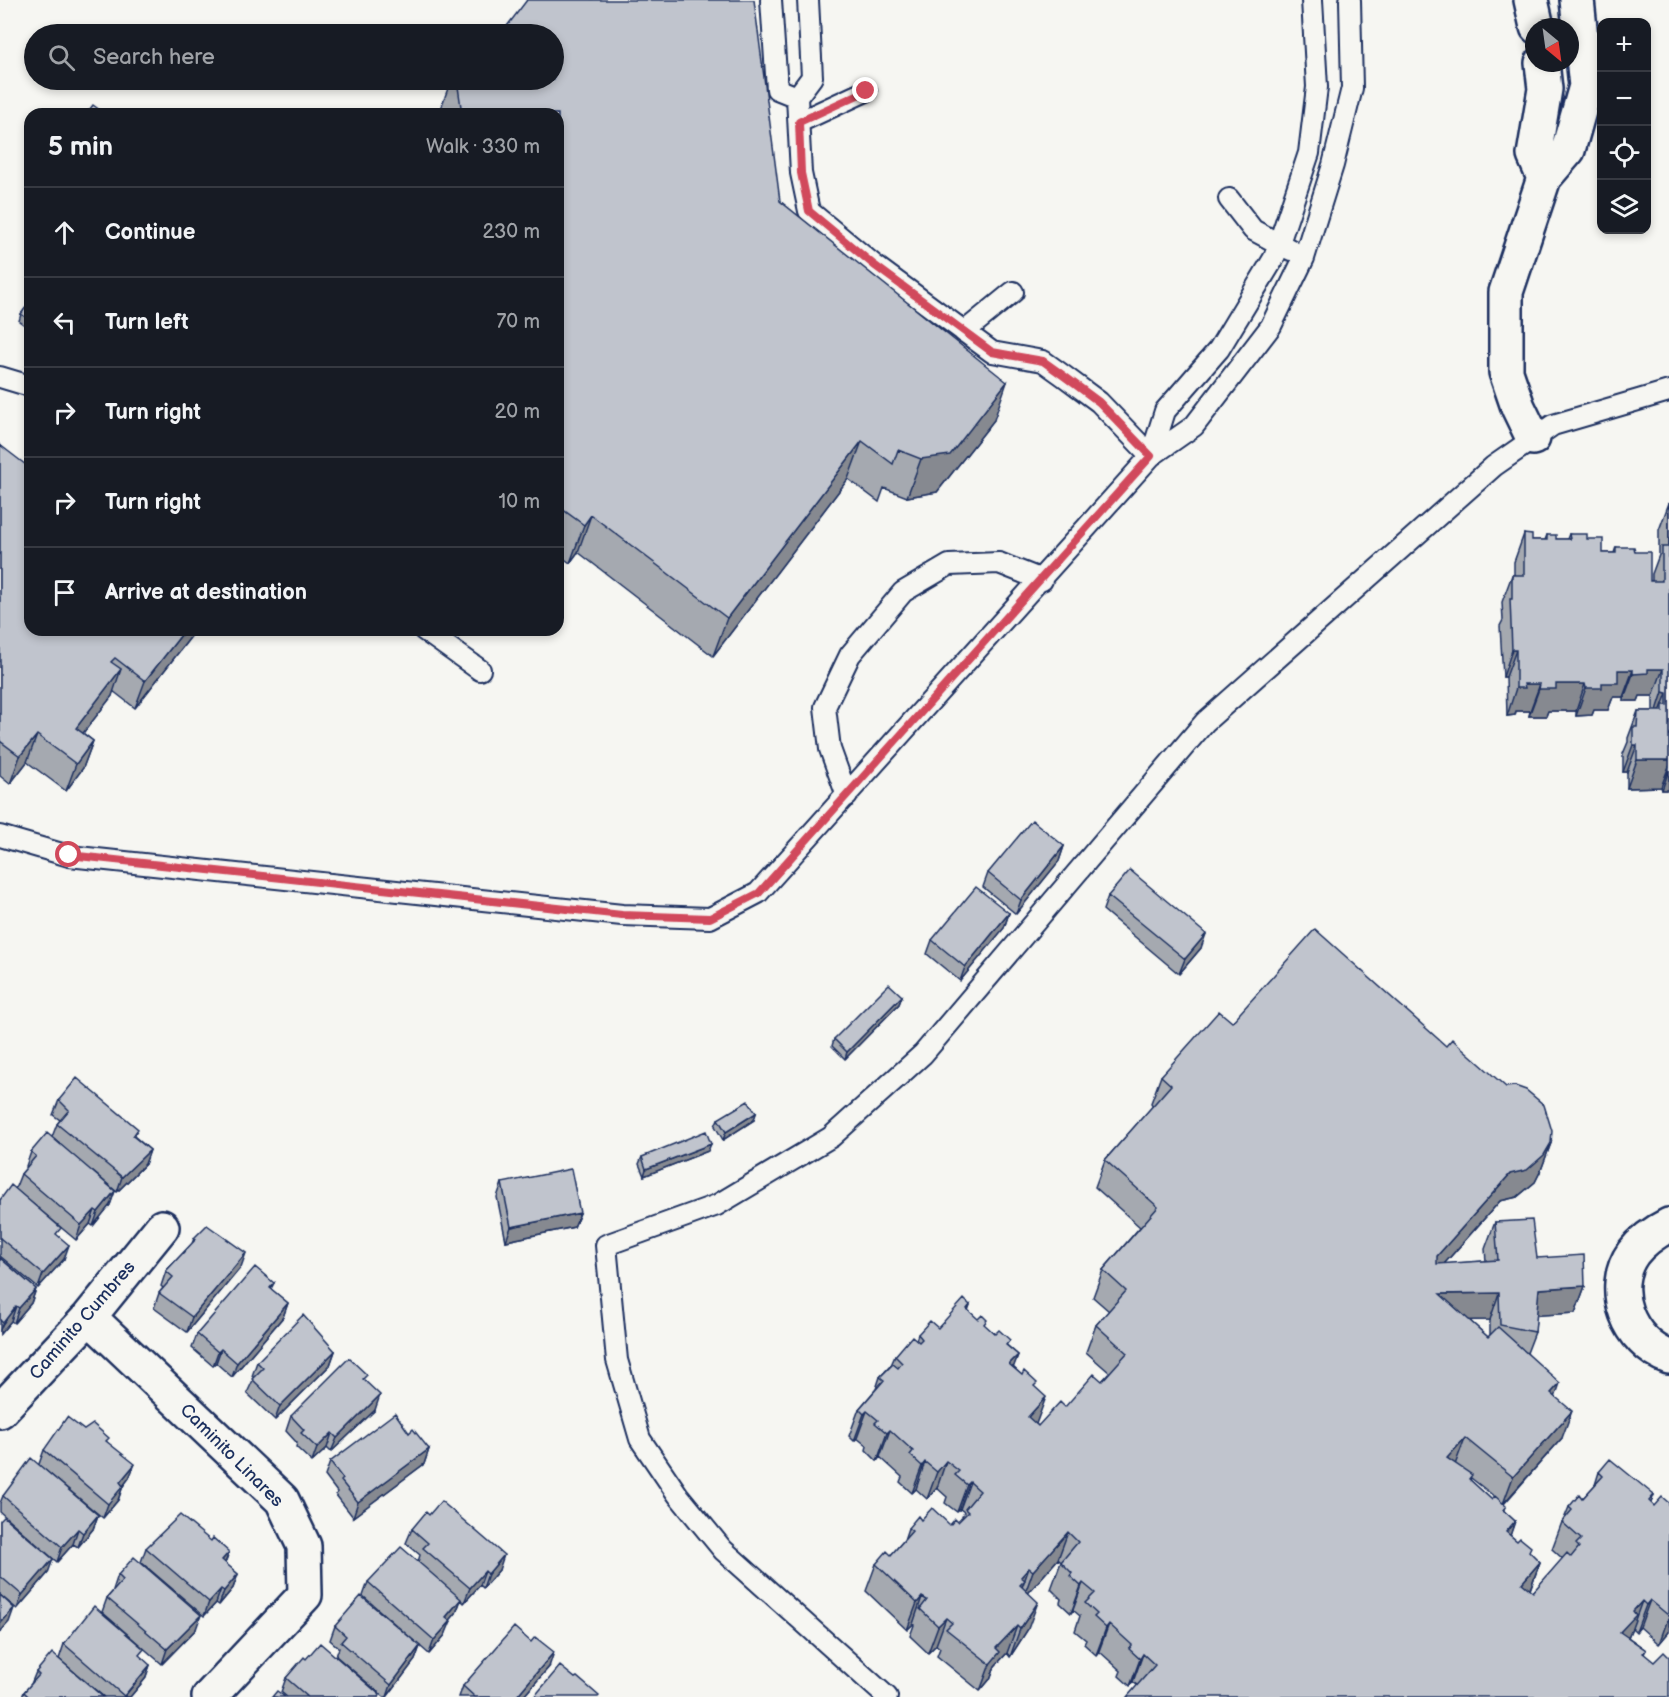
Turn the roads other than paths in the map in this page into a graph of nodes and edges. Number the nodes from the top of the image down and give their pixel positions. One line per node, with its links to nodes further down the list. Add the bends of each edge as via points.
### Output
1 (771, 0): 10 (lane, via 777,89)
2 (808, 0): 10 (lane, via 812,77)
3 (1312, 0): 14 (lane, via 1317,87 1309,153)
4 (1350, 0): 15 (lane, via 1352,88)
5 (1531, 0): 7 (street)
6 (1577, 0): 12 (street, via 1586,86 1568,150)
7 (1536, 18)
8 (1543, 72): 12 (street, via 1545,89 1534,155)
9 (866, 91): 11 (lane)
10 (797, 97): 11 (lane)
11 (799, 122): 17 (lane, via 801,173 809,211)
12 (1544, 178): 21 (street, via 1506,292 1506,372)
13 (1229, 199): 14 (lane, via 1253,230)
14 (1279, 244): 15 (lane); 22 (lane, via 1275,258 1219,349 1165,411)
15 (1304, 258): 22 (lane, via 1272,326 1194,426)
16 (1013, 292): 17 (lane)
17 (964, 332): 22 (lane, via 992,352 1043,361 1099,402)
18 (0, 377): 19 (lane)
19 (24, 384)
20 (1669, 391): 21 (lane, via 1553,425)
21 (1533, 438): 34 (lane, via 1494,465 1205,722 923,1054 831,1137 717,1205 606,1245 616,1360 640,1439 678,1496 723,1550)
22 (1151, 456): 23 (lane)
23 (1042, 580): 26 (lane); 26 (lane, via 999,563 949,565 903,592 850,655 825,707 830,749)
24 (432, 636): 25 (lane)
25 (480, 670)
26 (847, 796): 27 (lane, via 759,893 710,918 622,915 80,857)
27 (0, 836)
28 (1669, 1225): 31 (street, via 1648,1236 1631,1255 1623,1278 1623,1302 1630,1325 1645,1344)
29 (162, 1227): 30 (street, Caminito Cumbres)
30 (89, 1317): 32 (street, Caminito Cumbres); 33 (street, Caminito Linares, via 282,1500 304,1546 305,1595)
31 (1669, 1357)
32 (0, 1412)
33 (209, 1697)
34 (887, 1697)

